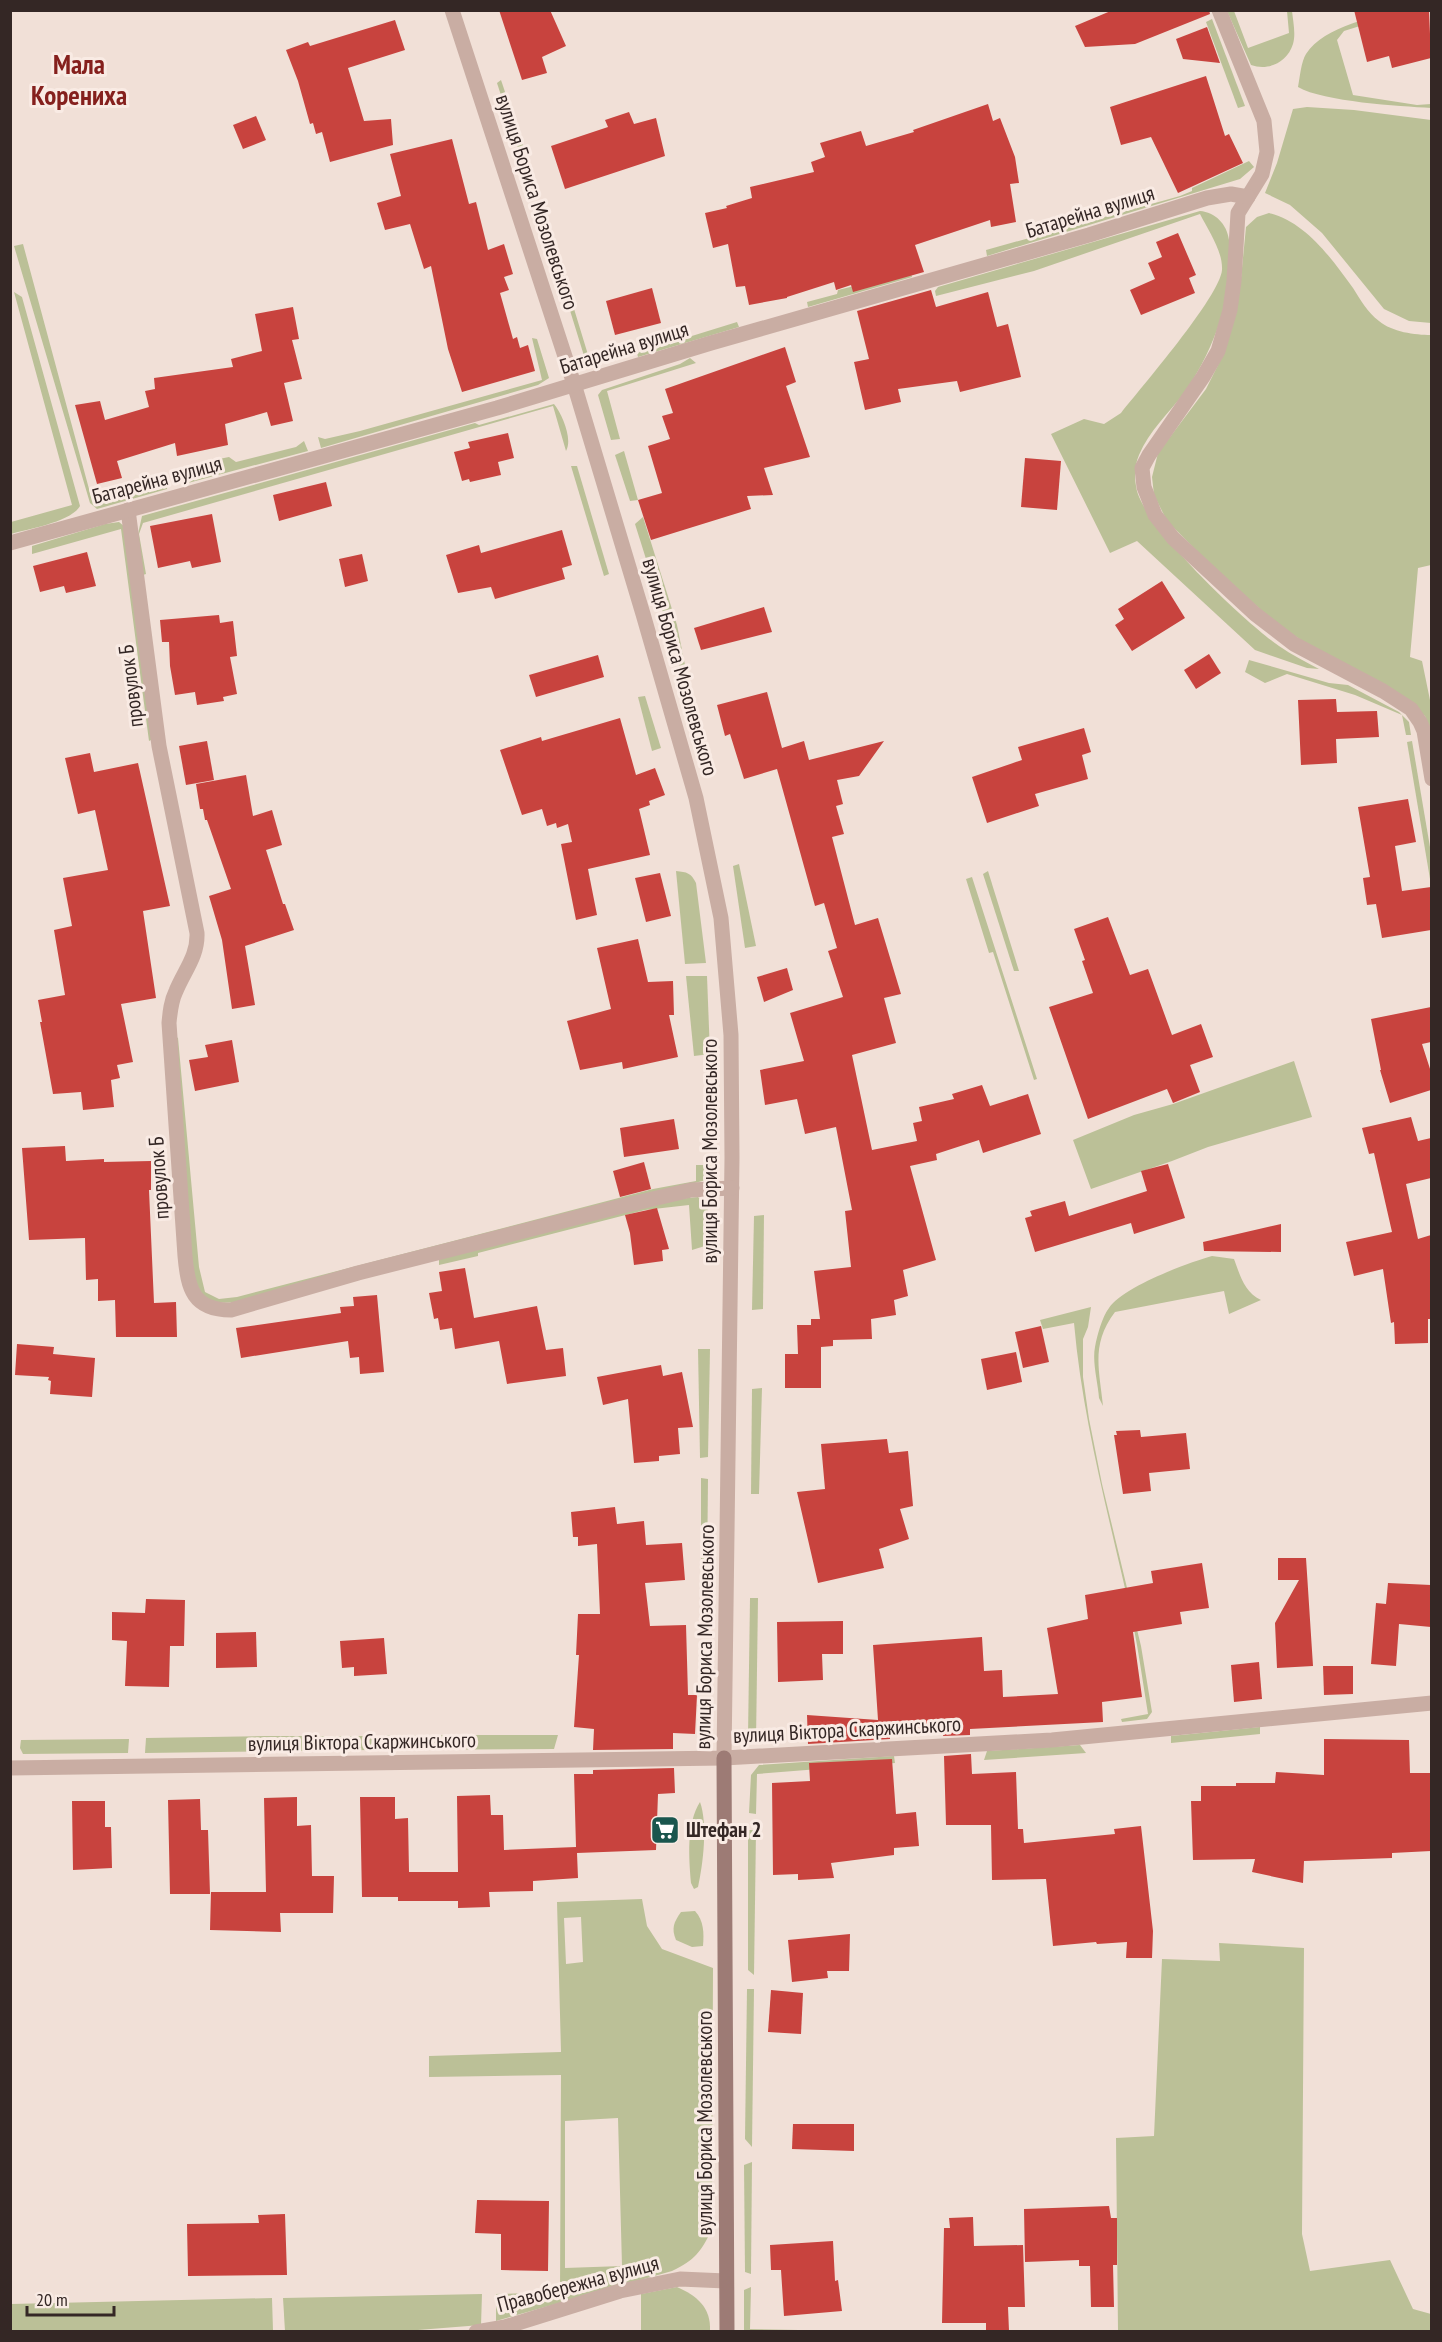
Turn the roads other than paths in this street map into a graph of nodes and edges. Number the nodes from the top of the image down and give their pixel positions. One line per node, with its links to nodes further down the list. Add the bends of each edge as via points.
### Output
1 (452, 10): 4 (street, вулиця Бориса Мозолевського)
2 (1219, 10): 3 (street, via 1264,121 1267,152 1262,174)
3 (1248, 197): 4 (street, Батарейна вулиця, via 1231,194 1207,198); 7 (street, via 1238,213 1230,310 1218,351 1149,454 1142,468 1144,487 1155,514 1173,538 1255,614 1294,644 1411,709 1424,731)
4 (574, 384): 5 (street, Батарейна вулиця); 8 (street, вулиця Бориса Мозолевського, via 682,748 710,857 729,998)
5 (128, 510): 6 (street, Батарейна вулиця); 8 (street, провулок Б, via 159,746 197,933 191,964 174,993 169,1023 187,1278 194,1295 213,1310 231,1310 358,1273 625,1205 691,1190)
6 (10, 543)
7 (1431, 779)
8 (732, 1188): 10 (street, вулиця Бориса Мозолевського)
9 (1431, 1703): 10 (street, вулиця Віктора Скаржинського, via 1052,1740)
10 (724, 1758): 11 (street, вулиця Віктора Скаржинського); 12 (street, вулиця Бориса Мозолевського)
11 (10, 1768)
12 (726, 2281): 13 (street, Правобережна вулиця, via 680,2279 620,2291 505,2327); 14 (street, вулиця Бориса Мозолевського)
13 (476, 2331)
14 (726, 2331)

